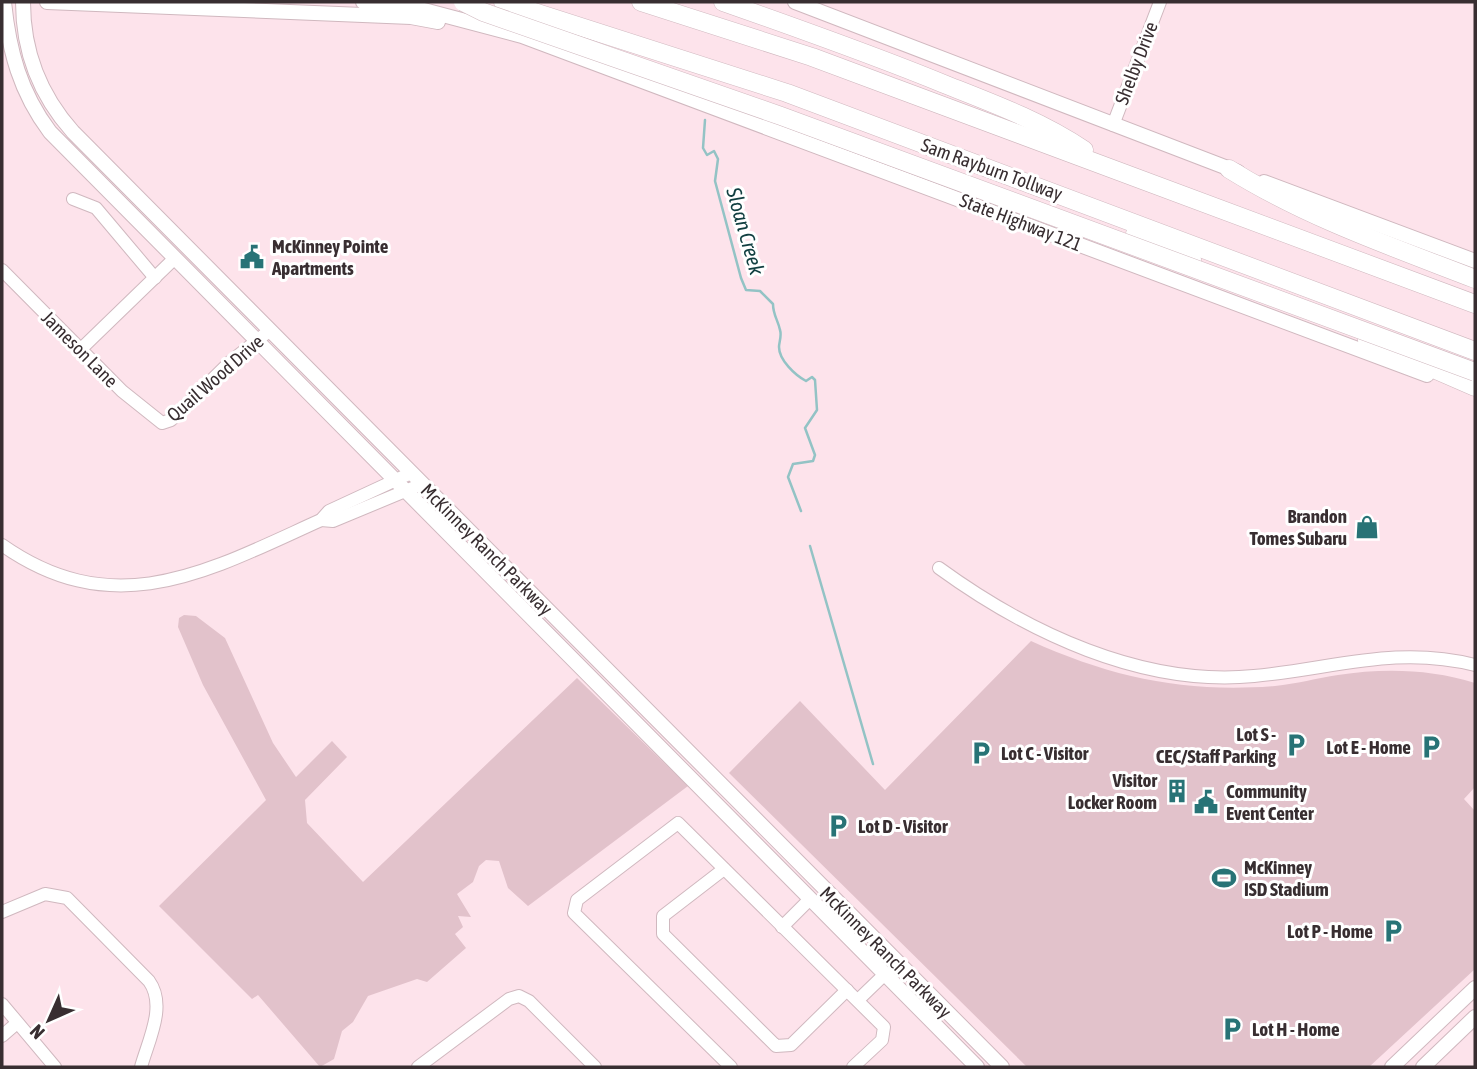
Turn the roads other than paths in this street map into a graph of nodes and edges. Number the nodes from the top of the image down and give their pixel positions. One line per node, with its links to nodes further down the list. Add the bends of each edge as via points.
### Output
1 (4, 2): 14 (main road, McKinney Ranch Parkway, via 15,68)
2 (23, 2): 16 (main road, McKinney Ranch Parkway, via 25,40 35,73)
3 (47, 2): 13 (main road, via 411,18)
4 (363, 2): 13 (main road, via 464,19)
5 (463, 2): 30 (highway, bridge)
6 (503, 2): 20 (highway, Sam Rayburn Tollway, via 788,93)
7 (641, 2): 17 (highway, via 812,57)
8 (723, 2): 12 (highway)
9 (757, 2): 12 (highway)
10 (795, 2): 15 (main road)
11 (1160, 2): 15 (street, Shelby Drive)
12 (855, 48): 17 (highway, via 1060,134)
13 (565, 54): 32 (main road, State Highway 121)
14 (33, 106): 16 (main road, via 48,110 67,133); 21 (main road, McKinney Ranch Parkway, via 58,141)
15 (1113, 125): 18 (main road)
16 (73, 132): 27 (main road, McKinney Ranch Parkway)
17 (1107, 166): 26 (highway)
18 (1229, 169): 22 (main road); 25 (highway, via 1332,225)
19 (74, 200): 24 (street, via 96,208)
20 (1077, 201): 29 (highway, Sam Rayburn Tollway); 31 (highway, via 1124,229)
21 (175, 258): 24 (street); 27 (main road, McKinney Ranch Parkway)
22 (1475, 261)
23 (2, 270): 28 (street, Jameson Lane)
24 (155, 278): 28 (street)
25 (1475, 279)
26 (1475, 304)
27 (263, 336): 33 (street, Quail Wood Drive); 34 (main road, McKinney Ranch Parkway); 35 (main road, McKinney Ranch Parkway)
28 (81, 349): 33 (street, Jameson Lane)
29 (1475, 351)
30 (1475, 372)
31 (1475, 387)
32 (1475, 393)
33 (162, 423)
34 (417, 479): 35 (street); 43 (main road, McKinney Ranch Parkway)
35 (401, 485): 36 (street, via 329,511 321,520 208,570 159,584 115,585 69,578); 40 (main road, McKinney Ranch Parkway)
36 (2, 545)
37 (939, 568): 38 (street, via 1007,612 1060,638 1115,659 1177,673 1252,676 1381,656)
38 (1475, 665)
39 (724, 869): 42 (street); 46 (street, via 663,916 663,934 776,1046 791,1045); 56 (street, via 678,823 577,900 575,913)
40 (810, 899): 42 (street); 44 (main road, McKinney Ranch Parkway)
41 (2, 912): 54 (street, via 45,894 67,898 149,981 158,1006)
42 (782, 927): 46 (street)
43 (897, 963): 44 (main road); 59 (main road, McKinney Ranch Parkway)
44 (885, 974): 47 (street); 58 (main road, McKinney Ranch Parkway)
45 (1475, 988): 60 (main road)
46 (847, 990): 47 (street)
47 (858, 1000): 57 (street, via 884,1027 885,1034)
48 (2, 1004): 50 (street)
49 (1475, 1017): 61 (main road)
50 (18, 1023): 51 (street); 53 (street)
51 (2, 1036)
52 (592, 1066): 55 (street, via 519,996)
53 (55, 1067)
54 (141, 1067)
55 (418, 1067)
56 (731, 1067)
57 (853, 1067)
58 (977, 1067)
59 (1002, 1067)
60 (1392, 1067)
61 (1423, 1067)

